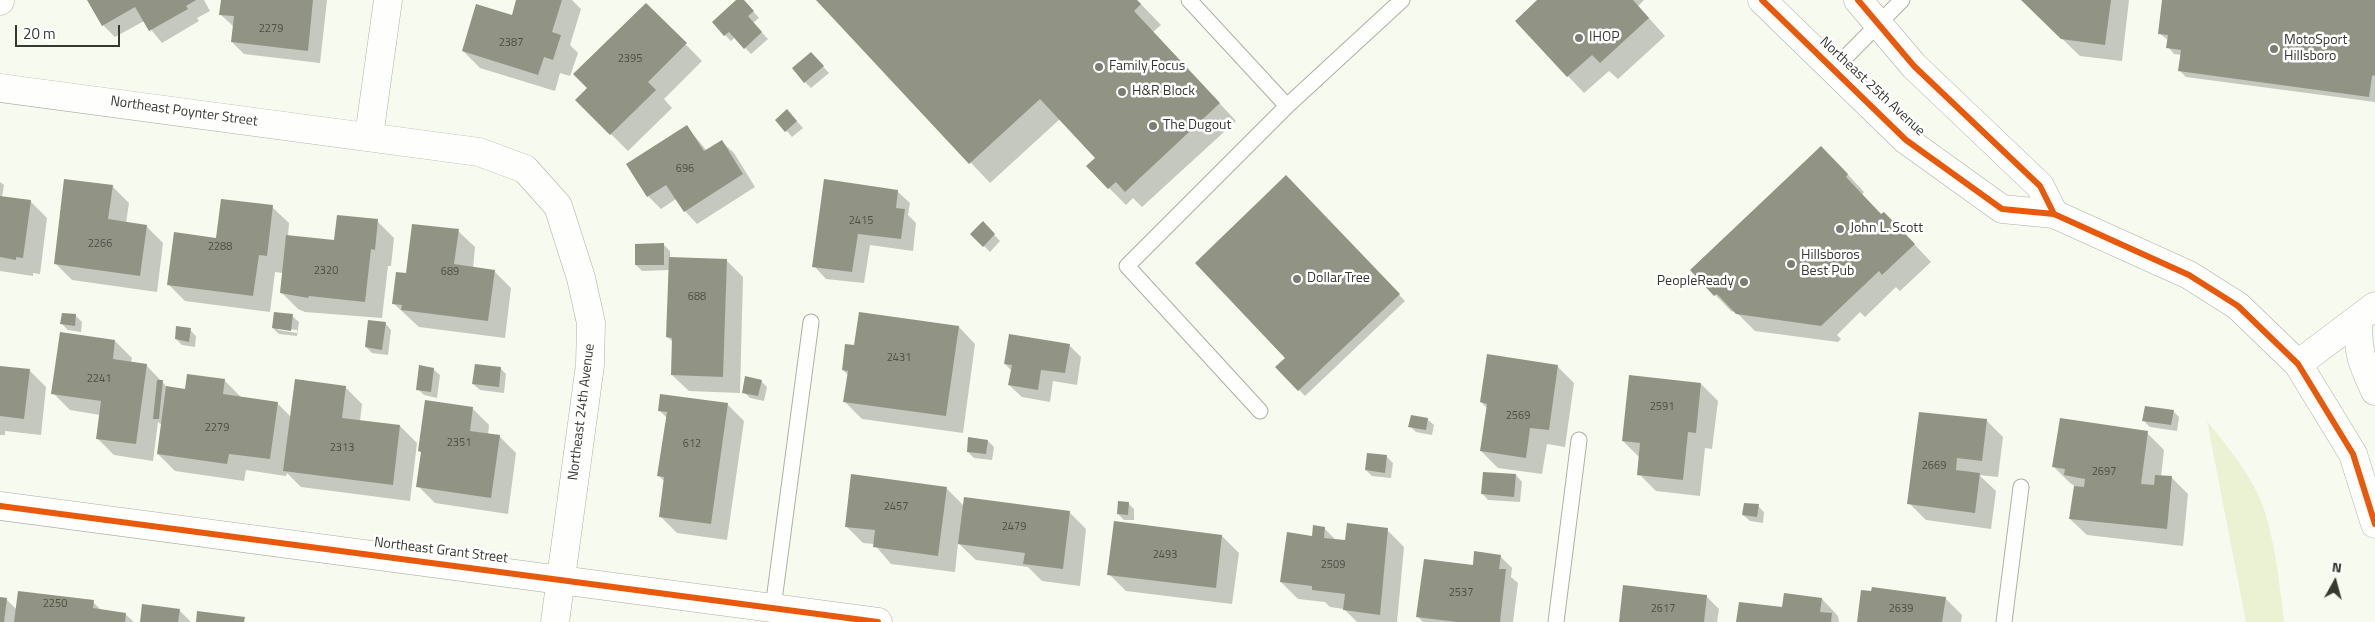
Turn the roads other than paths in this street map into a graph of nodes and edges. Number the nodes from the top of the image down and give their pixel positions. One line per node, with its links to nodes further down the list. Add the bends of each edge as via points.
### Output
1 (388, 0): 11 (street)
2 (1189, 0): 10 (lane)
3 (1402, 0): 10 (lane)
4 (1762, 0): 8 (street, Northeast 25th Avenue)
5 (1858, 0): 7 (street)
6 (1902, 0): 7 (lane)
7 (1879, 24): 8 (lane); 13 (street, via 1914,66 2040,186)
8 (1834, 69): 13 (street, Northeast 25th Avenue, via 1906,140 2002,209)
9 (0, 88): 11 (street, Northeast Poynter Street)
10 (1287, 106): 18 (lane, via 1127,266)
11 (369, 136): 12 (street, Northeast Poynter Street, via 479,152 524,169)
12 (558, 206): 23 (street, Northeast 24th Avenue, via 581,278 590,323 590,364)
13 (2054, 214): 16 (street, Northeast 25th Avenue, via 2155,259 2219,293)
14 (2367, 313): 16 (street); 17 (street, via 2358,347)
15 (811, 322): 24 (lane)
16 (2298, 364): 22 (street, Northeast 25th Avenue, via 2353,454)
17 (2375, 391)
18 (1260, 411)
19 (1579, 440): 27 (lane)
20 (2021, 487): 28 (lane)
21 (0, 506): 23 (street, Northeast Grant Street)
22 (2375, 524)
23 (560, 579): 24 (street, Northeast Grant Street); 25 (street, Northeast 24th Avenue)
24 (773, 608): 26 (street, Northeast Grant Street)
25 (555, 622)
26 (878, 622)
27 (1556, 622)
28 (2004, 622)

